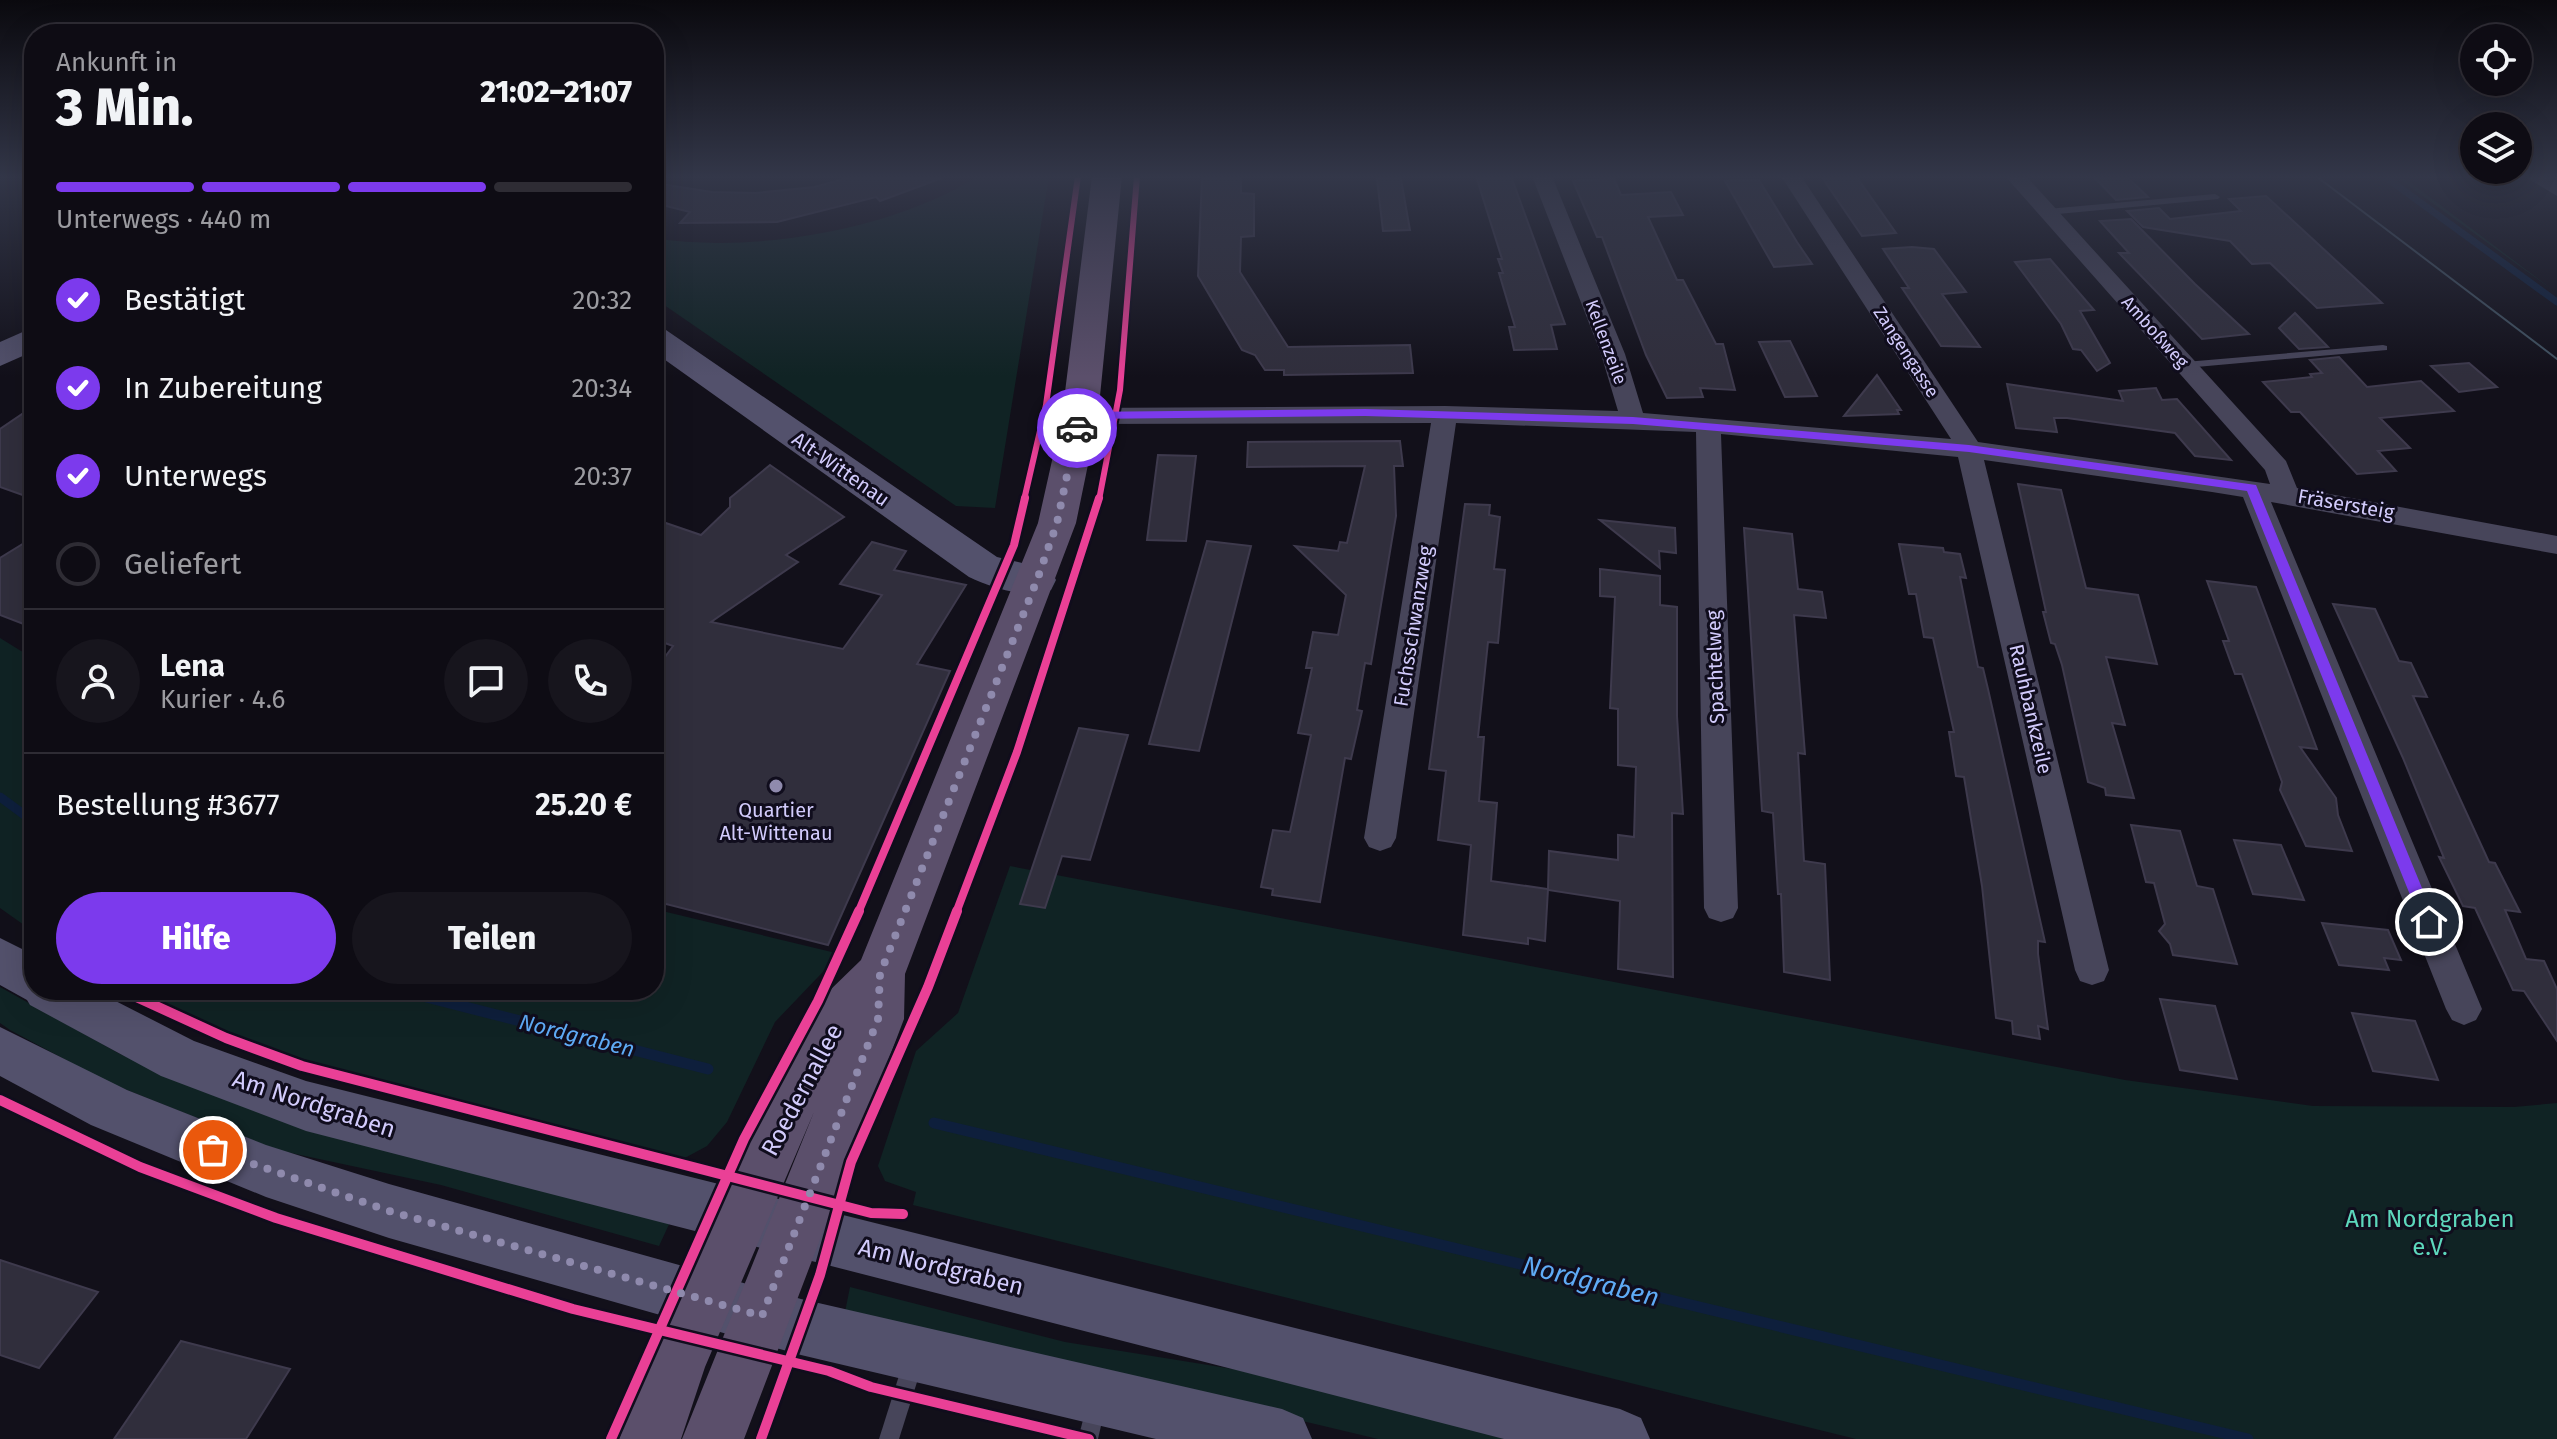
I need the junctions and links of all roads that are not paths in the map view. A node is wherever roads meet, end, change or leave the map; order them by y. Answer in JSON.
{"nodes":[{"id":1,"x":1099,"y":243,"type":"edge"},
{"id":2,"x":1569,"y":243,"type":"edge"},
{"id":3,"x":1835,"y":243,"type":"edge"},
{"id":4,"x":2075,"y":243,"type":"edge"},
{"id":5,"x":24,"y":323,"type":"edge"},
{"id":6,"x":0,"y":336,"type":"edge"},
{"id":7,"x":24,"y":343,"type":"edge"},
{"id":8,"x":664,"y":344,"type":"edge"},
{"id":9,"x":2383,"y":348,"type":"dead end"},
{"id":10,"x":0,"y":356,"type":"edge"},
{"id":11,"x":2185,"y":365,"type":"junction"},
{"id":12,"x":1445,"y":414,"type":"junction"},
{"id":13,"x":1080,"y":416,"type":"junction"},
{"id":14,"x":1633,"y":420,"type":"junction"},
{"id":15,"x":1708,"y":426,"type":"junction"},
{"id":16,"x":1969,"y":448,"type":"junction"},
{"id":17,"x":2252,"y":488,"type":"junction"},
{"id":18,"x":2286,"y":494,"type":"junction"},
{"id":19,"x":2557,"y":545,"type":"edge"},
{"id":20,"x":1037,"y":580,"type":"junction"},
{"id":21,"x":1380,"y":838,"type":"dead end"},
{"id":22,"x":1721,"y":908,"type":"dead end"},
{"id":23,"x":0,"y":959,"type":"edge"},
{"id":24,"x":2092,"y":970,"type":"dead end"},
{"id":25,"x":880,"y":974,"type":"junction"},
{"id":26,"x":24,"y":975,"type":"edge"},
{"id":27,"x":66,"y":1000,"type":"edge"},
{"id":28,"x":2464,"y":1009,"type":"dead end"},
{"id":29,"x":0,"y":1050,"type":"edge"},
{"id":30,"x":739,"y":1217,"type":"junction"},
{"id":31,"x":796,"y":1230,"type":"junction"},
{"id":32,"x":703,"y":1301,"type":"junction"},
{"id":33,"x":762,"y":1316,"type":"junction"},
{"id":34,"x":916,"y":1354,"type":"junction"},
{"id":35,"x":1094,"y":1417,"type":"edge"},
{"id":36,"x":650,"y":1439,"type":"edge"},
{"id":37,"x":713,"y":1439,"type":"edge"},
{"id":38,"x":889,"y":1439,"type":"edge"},
{"id":39,"x":1282,"y":1439,"type":"edge"},
{"id":40,"x":1620,"y":1439,"type":"edge"}],
"edges":[{"from":1,"to":13,"type":"main road","name":"Roedernallee"},
{"from":2,"to":14,"type":"street","name":"Kellenzeile"},
{"from":3,"to":16,"type":"street","name":"Zangengasse"},
{"from":4,"to":11,"type":"street","name":"Amboßweg"},
{"from":5,"to":6,"type":"main road"},
{"from":7,"to":10,"type":"main road"},
{"from":8,"to":20,"type":"main road","name":"Alt-Wittenau"},
{"from":9,"to":11,"type":"lane"},
{"from":11,"to":18,"type":"street","name":"Amboßweg"},
{"from":12,"to":13,"type":"street","name":"Fräsersteig"},
{"from":12,"to":14,"type":"street","name":"Fräsersteig"},
{"from":12,"to":21,"type":"street","name":"Fuchsschwanzweg"},
{"from":13,"to":20,"type":"main road","name":"Roedernallee"},
{"from":14,"to":15,"type":"street","name":"Fräsersteig"},
{"from":15,"to":16,"type":"street","name":"Fräsersteig"},
{"from":15,"to":22,"type":"street","name":"Spachtelweg"},
{"from":16,"to":17,"type":"street","name":"Fräsersteig"},
{"from":16,"to":24,"type":"street","name":"Rauhbankzeile"},
{"from":17,"to":18,"type":"street","name":"Fräsersteig"},
{"from":17,"to":28,"type":"street"},
{"from":18,"to":19,"type":"street","name":"Fräsersteig"},
{"from":20,"to":25,"type":"main road","name":"Roedernallee"},
{"from":23,"to":26,"type":"main road"},
{"from":25,"to":30,"type":"main road","name":"Roedernallee"},
{"from":25,"to":31,"type":"main road","name":"Roedernallee"},
{"from":27,"to":30,"type":"main road","name":"Am Nordgraben"},
{"from":29,"to":32,"type":"main road"},
{"from":30,"to":31,"type":"main road","name":"Am Nordgraben"},
{"from":30,"to":32,"type":"main road","name":"Roedernallee"},
{"from":31,"to":33,"type":"main road","name":"Roedernallee"},
{"from":31,"to":40,"type":"main road","name":"Am Nordgraben"},
{"from":32,"to":33,"type":"main road"},
{"from":32,"to":36,"type":"main road","name":"Roedernallee"},
{"from":33,"to":34,"type":"main road"},
{"from":33,"to":37,"type":"main road","name":"Roedernallee"},
{"from":34,"to":35,"type":"main road"},
{"from":34,"to":38,"type":"lane"},
{"from":35,"to":39,"type":"main road"}]}
